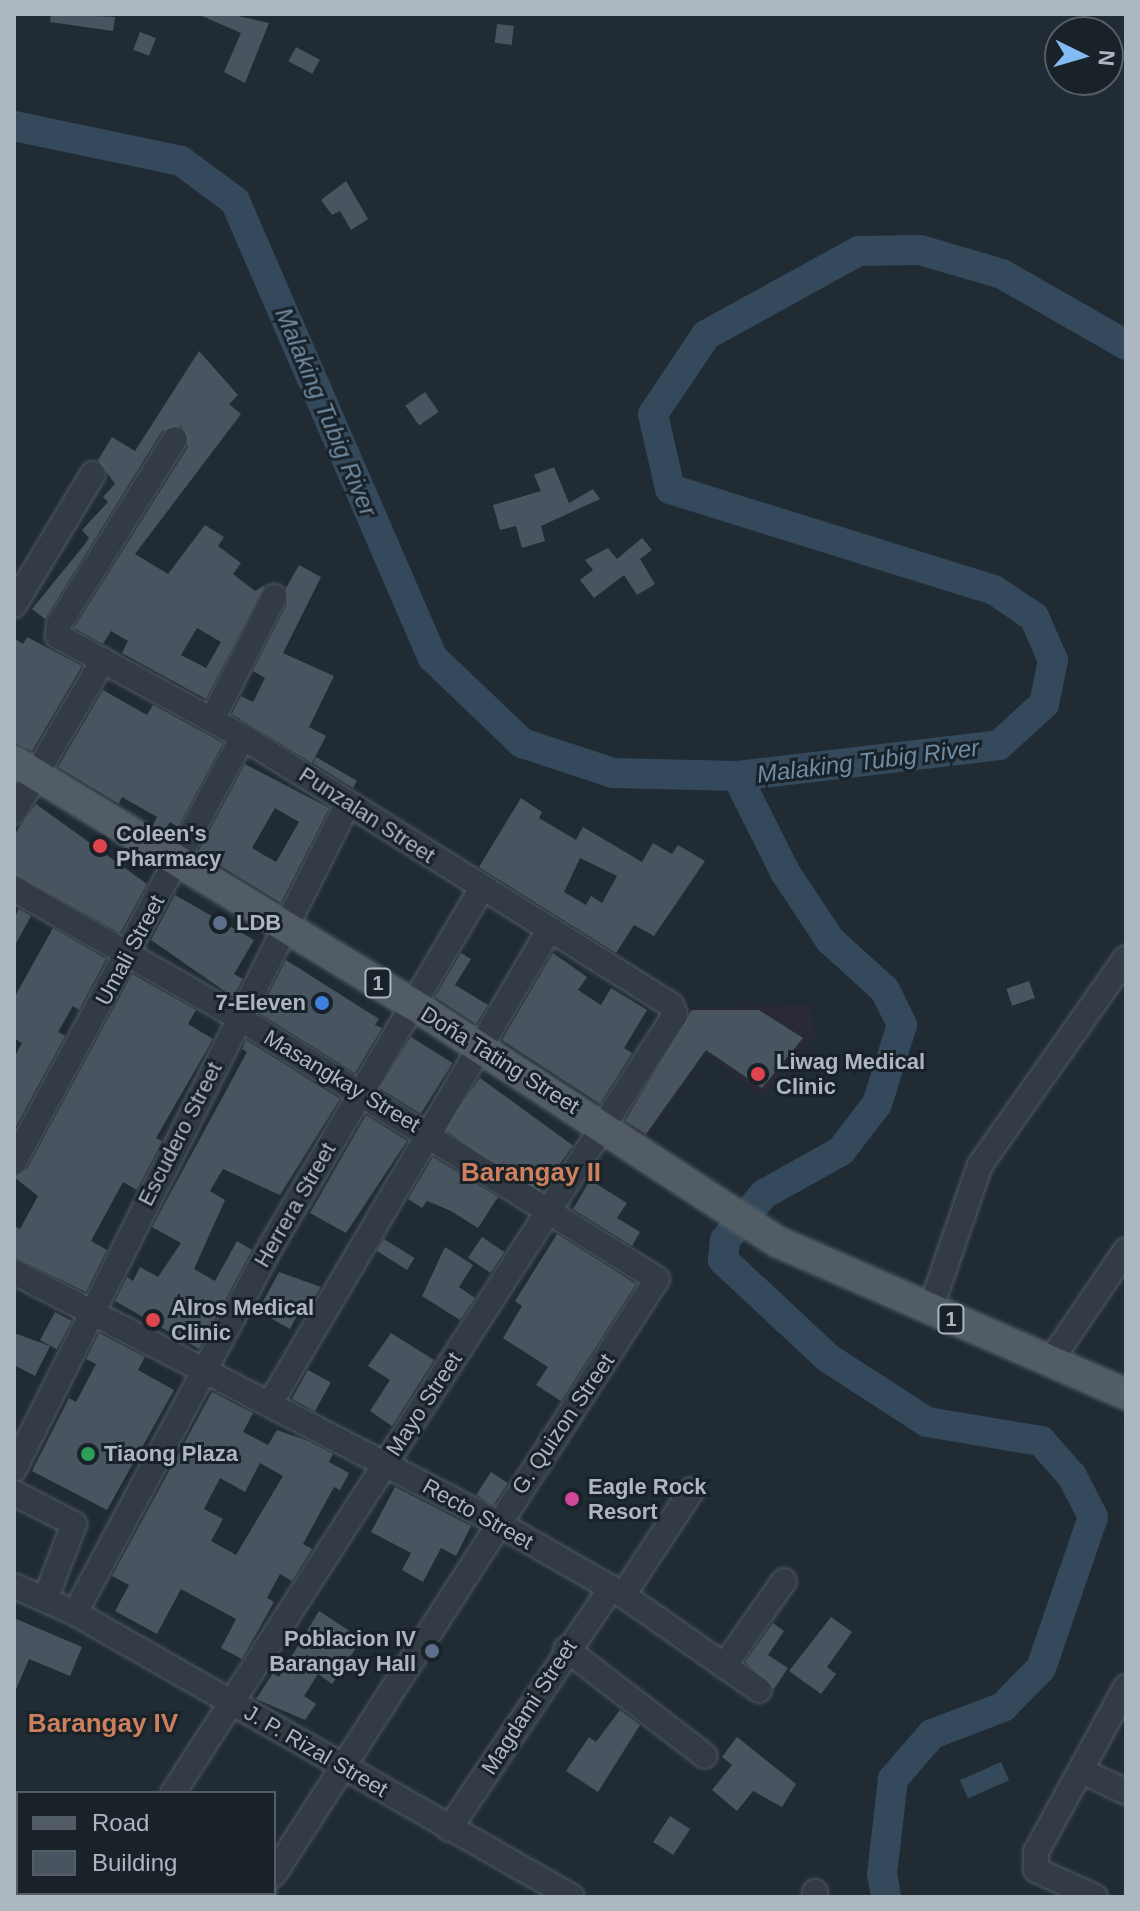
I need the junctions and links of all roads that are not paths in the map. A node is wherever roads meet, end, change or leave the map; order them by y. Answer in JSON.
{"nodes":[{"id":1,"x":175,"y":439,"type":"dead end"},
{"id":2,"x":93,"y":474,"type":"dead end"},
{"id":3,"x":274,"y":597,"type":"dead end"},
{"id":4,"x":14,"y":605,"type":"edge"},
{"id":5,"x":103,"y":660,"type":"junction"},
{"id":6,"x":212,"y":720,"type":"junction"},
{"id":7,"x":243,"y":737,"type":"junction"},
{"id":8,"x":24,"y":768,"type":"edge"},
{"id":9,"x":348,"y":803,"type":"junction"},
{"id":10,"x":14,"y":812,"type":"edge"},
{"id":11,"x":178,"y":861,"type":"junction"},
{"id":12,"x":14,"y":889,"type":"edge"},
{"id":13,"x":481,"y":889,"type":"junction"},
{"id":14,"x":288,"y":928,"type":"junction"},
{"id":15,"x":548,"y":932,"type":"junction"},
{"id":16,"x":127,"y":955,"type":"junction"},
{"id":17,"x":1126,"y":958,"type":"edge"},
{"id":18,"x":411,"y":1003,"type":"junction"},
{"id":19,"x":675,"y":1015,"type":"joint"},
{"id":20,"x":239,"y":1018,"type":"junction"},
{"id":21,"x":482,"y":1049,"type":"junction"},
{"id":22,"x":360,"y":1091,"type":"junction"},
{"id":23,"x":603,"y":1125,"type":"junction"},
{"id":24,"x":433,"y":1136,"type":"junction"},
{"id":25,"x":14,"y":1162,"type":"edge"},
{"id":26,"x":550,"y":1210,"type":"junction"},
{"id":27,"x":1126,"y":1250,"type":"edge"},
{"id":28,"x":14,"y":1272,"type":"edge"},
{"id":29,"x":657,"y":1286,"type":"joint"},
{"id":30,"x":930,"y":1310,"type":"junction"},
{"id":31,"x":88,"y":1312,"type":"junction"},
{"id":32,"x":1051,"y":1360,"type":"junction"},
{"id":33,"x":204,"y":1367,"type":"junction"},
{"id":34,"x":1126,"y":1394,"type":"edge"},
{"id":35,"x":271,"y":1402,"type":"junction"},
{"id":36,"x":386,"y":1464,"type":"junction"},
{"id":37,"x":14,"y":1468,"type":"edge"},
{"id":38,"x":692,"y":1490,"type":"dead end"},
{"id":39,"x":14,"y":1493,"type":"edge"},
{"id":40,"x":496,"y":1522,"type":"junction"},
{"id":41,"x":784,"y":1581,"type":"dead end"},
{"id":42,"x":14,"y":1586,"type":"edge"},
{"id":43,"x":617,"y":1591,"type":"junction"},
{"id":44,"x":60,"y":1606,"type":"junction"},
{"id":45,"x":566,"y":1649,"type":"junction"},
{"id":46,"x":724,"y":1666,"type":"junction"},
{"id":47,"x":759,"y":1690,"type":"dead end"},
{"id":48,"x":1125,"y":1690,"type":"edge"},
{"id":49,"x":229,"y":1702,"type":"junction"},
{"id":50,"x":705,"y":1756,"type":"dead end"},
{"id":51,"x":342,"y":1765,"type":"junction"},
{"id":52,"x":1082,"y":1771,"type":"junction"},
{"id":53,"x":174,"y":1791,"type":"edge"},
{"id":54,"x":1126,"y":1792,"type":"edge"},
{"id":55,"x":449,"y":1829,"type":"junction"},
{"id":56,"x":276,"y":1871,"type":"edge"},
{"id":57,"x":572,"y":1897,"type":"edge"},
{"id":58,"x":1095,"y":1897,"type":"edge"}],
"edges":[{"from":1,"to":5,"type":"street","name":"Punzalan Street"},
{"from":2,"to":4,"type":"street"},
{"from":3,"to":6,"type":"street"},
{"from":5,"to":6,"type":"street","name":"Punzalan Street"},
{"from":5,"to":8,"type":"street"},
{"from":6,"to":7,"type":"street","name":"Punzalan Street"},
{"from":7,"to":9,"type":"street","name":"Punzalan Street"},
{"from":7,"to":11,"type":"street","name":"Umali Street"},
{"from":8,"to":10,"type":"street"},
{"from":8,"to":11,"type":"main road","name":"Doña Tating Street","number":"1"},
{"from":9,"to":13,"type":"street","name":"Punzalan Street"},
{"from":9,"to":14,"type":"street","name":"Escudero Street"},
{"from":11,"to":14,"type":"main road","name":"Doña Tating Street","number":"1"},
{"from":11,"to":16,"type":"street","name":"Umali Street"},
{"from":12,"to":16,"type":"street","name":"Masangkay Street"},
{"from":13,"to":15,"type":"street","name":"Punzalan Street"},
{"from":13,"to":18,"type":"street","name":"Herrera Street"},
{"from":14,"to":18,"type":"main road","name":"Doña Tating Street","number":"1"},
{"from":14,"to":20,"type":"street","name":"Escudero Street"},
{"from":15,"to":19,"type":"street","name":"Punzalan Street"},
{"from":15,"to":21,"type":"street"},
{"from":16,"to":20,"type":"street","name":"Masangkay Street"},
{"from":16,"to":25,"type":"street","name":"Umali Street"},
{"from":17,"to":30,"type":"street"},
{"from":18,"to":21,"type":"main road","name":"Doña Tating Street","number":"1"},
{"from":18,"to":22,"type":"street","name":"Herrera Street"},
{"from":19,"to":23,"type":"street","name":"Mayo Street"},
{"from":20,"to":22,"type":"street","name":"Masangkay Street"},
{"from":20,"to":31,"type":"street","name":"Escudero Street"},
{"from":21,"to":23,"type":"main road","name":"Doña Tating Street","number":"1"},
{"from":21,"to":24,"type":"street"},
{"from":22,"to":24,"type":"street","name":"Masangkay Street"},
{"from":22,"to":33,"type":"street","name":"Herrera Street"},
{"from":23,"to":26,"type":"street","name":"Mayo Street"},
{"from":23,"to":30,"type":"main road","name":"Doña Tating Street","number":"1"},
{"from":24,"to":26,"type":"street","name":"Masangkay Street"},
{"from":24,"to":35,"type":"street"},
{"from":26,"to":29,"type":"street","name":"Masangkay Street"},
{"from":26,"to":36,"type":"street","name":"Mayo Street"},
{"from":27,"to":32,"type":"street"},
{"from":28,"to":31,"type":"street","name":"Recto Street"},
{"from":29,"to":40,"type":"street","name":"G. Quizon Street"},
{"from":30,"to":32,"type":"main road","number":"1"},
{"from":31,"to":33,"type":"street","name":"Recto Street"},
{"from":31,"to":37,"type":"street","name":"Escudero Street"},
{"from":32,"to":34,"type":"main road","number":"1"},
{"from":33,"to":35,"type":"street","name":"Recto Street"},
{"from":33,"to":44,"type":"street","name":"Herrera Street"},
{"from":35,"to":36,"type":"street","name":"Recto Street"},
{"from":36,"to":40,"type":"street","name":"Recto Street"},
{"from":36,"to":49,"type":"street","name":"Mayo Street"},
{"from":38,"to":43,"type":"street","name":"Magdami Street"},
{"from":39,"to":44,"type":"street"},
{"from":40,"to":43,"type":"street","name":"Recto Street"},
{"from":40,"to":51,"type":"street","name":"G. Quizon Street"},
{"from":41,"to":46,"type":"street"},
{"from":42,"to":44,"type":"street","name":"J. P. Rizal Street"},
{"from":43,"to":45,"type":"street","name":"Magdami Street"},
{"from":43,"to":46,"type":"street","name":"Recto Street"},
{"from":44,"to":49,"type":"street","name":"J. P. Rizal Street"},
{"from":45,"to":50,"type":"street"},
{"from":45,"to":55,"type":"street","name":"Magdami Street"},
{"from":46,"to":47,"type":"street","name":"Recto Street"},
{"from":48,"to":52,"type":"street"},
{"from":49,"to":51,"type":"street","name":"J. P. Rizal Street"},
{"from":49,"to":53,"type":"street","name":"Mayo Street"},
{"from":51,"to":55,"type":"street","name":"J. P. Rizal Street"},
{"from":51,"to":56,"type":"street","name":"G. Quizon Street"},
{"from":52,"to":54,"type":"street"},
{"from":52,"to":58,"type":"street"},
{"from":55,"to":57,"type":"street","name":"J. P. Rizal Street"}]}
